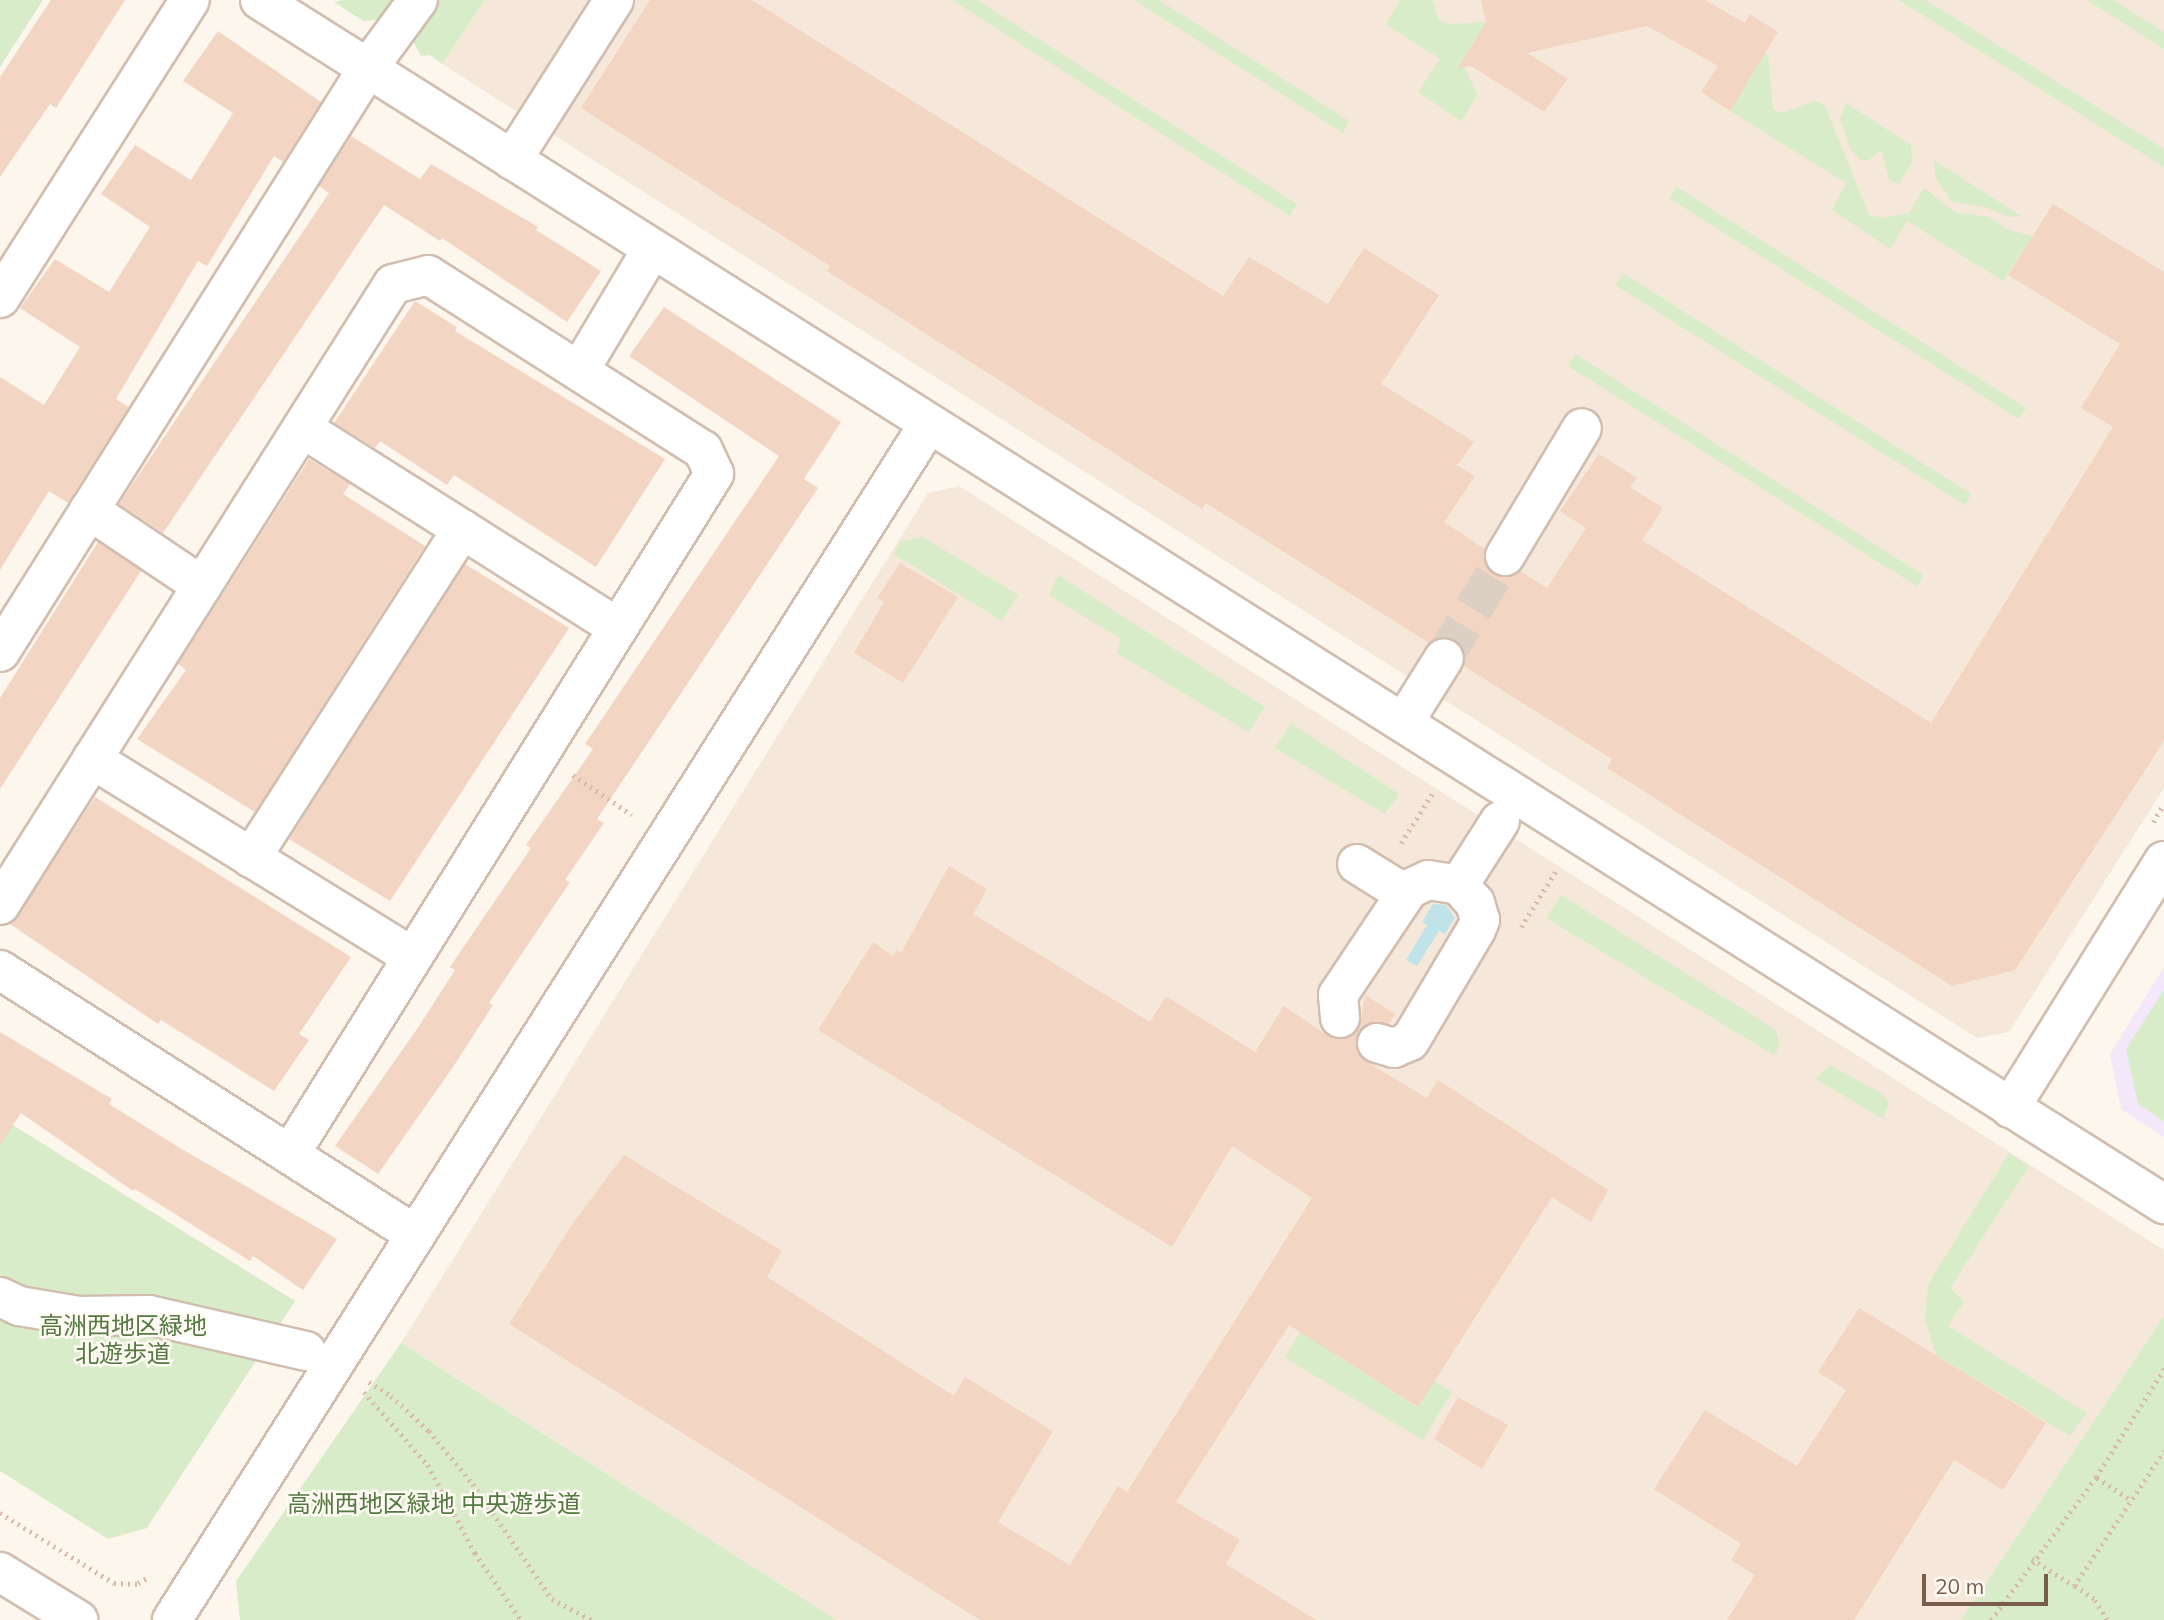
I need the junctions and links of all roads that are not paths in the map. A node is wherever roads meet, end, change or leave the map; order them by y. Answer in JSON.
{"nodes":[{"id":1,"x":190,"y":0,"type":"edge"},
{"id":2,"x":260,"y":0,"type":"edge"},
{"id":3,"x":418,"y":0,"type":"edge"},
{"id":4,"x":614,"y":0,"type":"edge"},
{"id":5,"x":368,"y":68,"type":"junction"},
{"id":6,"x":512,"y":160,"type":"junction"},
{"id":7,"x":652,"y":249,"type":"junction"},
{"id":8,"x":0,"y":298,"type":"edge"},
{"id":9,"x":579,"y":371,"type":"junction"},
{"id":10,"x":928,"y":425,"type":"junction"},
{"id":11,"x":302,"y":428,"type":"junction"},
{"id":12,"x":1583,"y":428,"type":"dead end"},
{"id":13,"x":89,"y":510,"type":"junction"},
{"id":14,"x":462,"y":529,"type":"junction"},
{"id":15,"x":1505,"y":556,"type":"tunnel mouth"},
{"id":16,"x":202,"y":586,"type":"junction"},
{"id":17,"x":618,"y":628,"type":"junction"},
{"id":18,"x":0,"y":652,"type":"edge"},
{"id":19,"x":1444,"y":658,"type":"tunnel mouth"},
{"id":20,"x":1404,"y":722,"type":"junction"},
{"id":21,"x":92,"y":759,"type":"junction"},
{"id":22,"x":1500,"y":821,"type":"dead end"},
{"id":23,"x":251,"y":858,"type":"junction"},
{"id":24,"x":2164,"y":861,"type":"edge"},
{"id":25,"x":1357,"y":864,"type":"dead end"},
{"id":26,"x":1459,"y":885,"type":"junction"},
{"id":27,"x":1405,"y":894,"type":"junction"},
{"id":28,"x":0,"y":905,"type":"edge"},
{"id":29,"x":413,"y":957,"type":"junction"},
{"id":30,"x":0,"y":970,"type":"edge"},
{"id":31,"x":1340,"y":1018,"type":"dead end"},
{"id":32,"x":1377,"y":1043,"type":"dead end"},
{"id":33,"x":2010,"y":1108,"type":"junction"},
{"id":34,"x":290,"y":1154,"type":"junction"},
{"id":35,"x":2164,"y":1204,"type":"edge"},
{"id":36,"x":416,"y":1235,"type":"junction"},
{"id":37,"x":0,"y":1297,"type":"edge"},
{"id":38,"x":306,"y":1351,"type":"dead end"},
{"id":39,"x":0,"y":1572,"type":"edge"},
{"id":40,"x":78,"y":1620,"type":"edge"},
{"id":41,"x":173,"y":1620,"type":"edge"}],
"edges":[{"from":1,"to":8,"type":"street"},
{"from":2,"to":5,"type":"street"},
{"from":3,"to":5,"type":"street"},
{"from":4,"to":6,"type":"street"},
{"from":5,"to":6,"type":"street"},
{"from":5,"to":13,"type":"street"},
{"from":6,"to":7,"type":"street"},
{"from":7,"to":9,"type":"street"},
{"from":7,"to":10,"type":"street"},
{"from":9,"to":11,"type":"street"},
{"from":9,"to":17,"type":"street"},
{"from":10,"to":20,"type":"street"},
{"from":10,"to":36,"type":"street"},
{"from":11,"to":14,"type":"street"},
{"from":11,"to":16,"type":"street"},
{"from":12,"to":15,"type":"street"},
{"from":13,"to":16,"type":"street"},
{"from":13,"to":18,"type":"street"},
{"from":14,"to":17,"type":"street"},
{"from":14,"to":23,"type":"street"},
{"from":16,"to":21,"type":"street"},
{"from":17,"to":29,"type":"street"},
{"from":19,"to":20,"type":"street"},
{"from":20,"to":33,"type":"street"},
{"from":21,"to":23,"type":"street"},
{"from":21,"to":28,"type":"street"},
{"from":22,"to":26,"type":"street"},
{"from":23,"to":29,"type":"street"},
{"from":24,"to":33,"type":"street"},
{"from":25,"to":27,"type":"street"},
{"from":26,"to":27,"type":"street"},
{"from":26,"to":32,"type":"street"},
{"from":27,"to":31,"type":"street"},
{"from":29,"to":34,"type":"street"},
{"from":30,"to":34,"type":"street"},
{"from":33,"to":35,"type":"street"},
{"from":34,"to":36,"type":"street"},
{"from":36,"to":41,"type":"street"},
{"from":37,"to":38,"type":"street"},
{"from":39,"to":40,"type":"street"}]}
